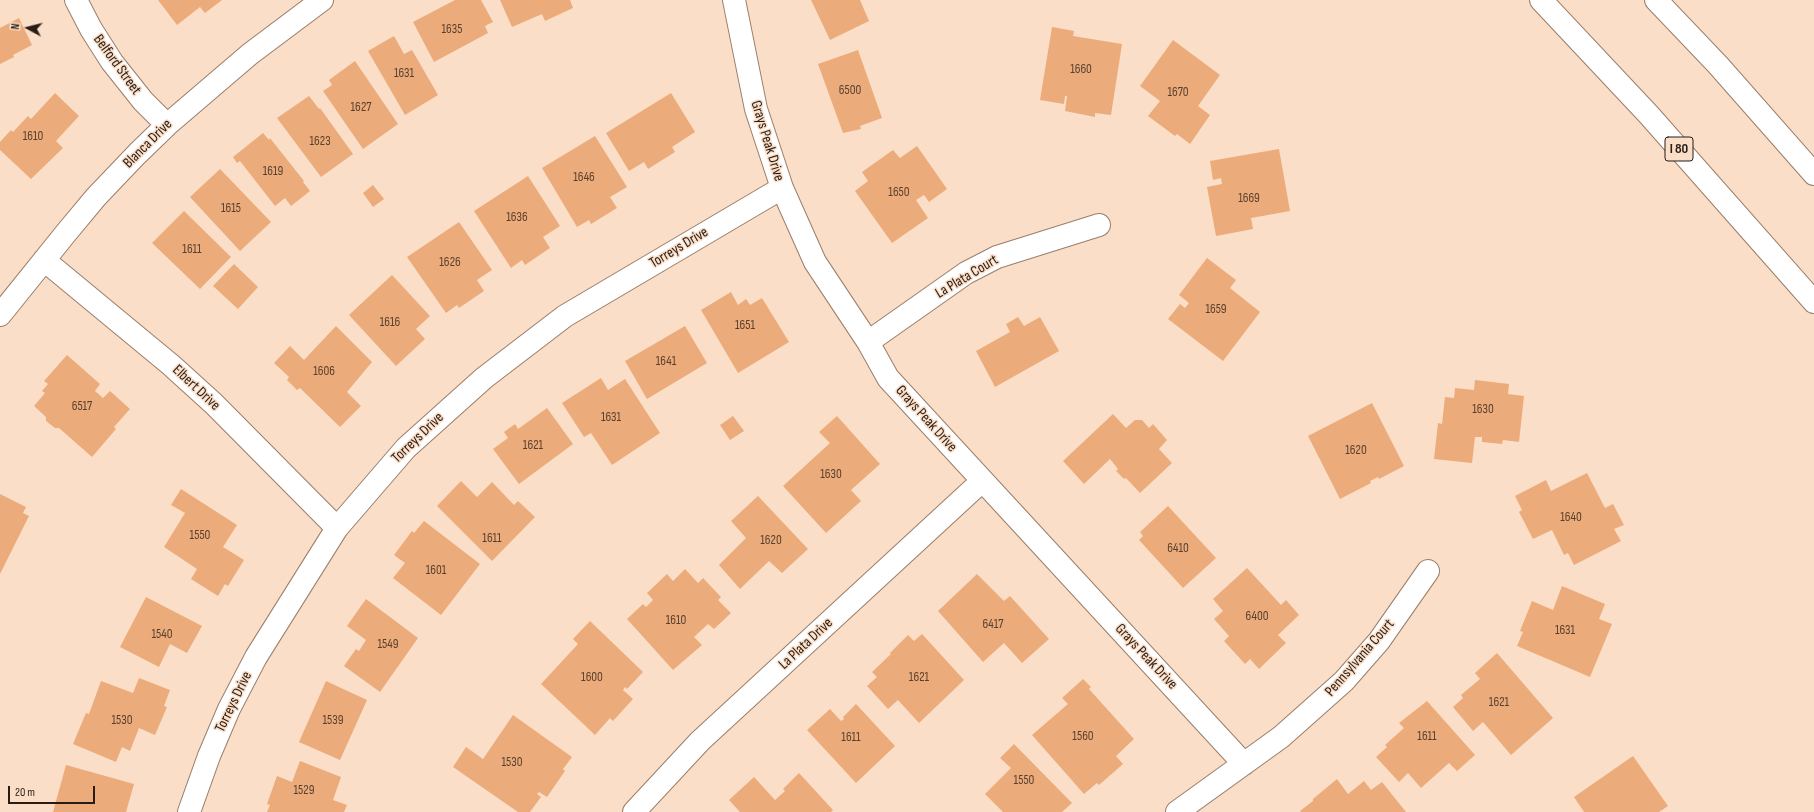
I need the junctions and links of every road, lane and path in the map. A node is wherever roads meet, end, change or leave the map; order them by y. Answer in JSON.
{"nodes":[{"id":1,"x":76,"y":0,"type":"edge"},
{"id":2,"x":322,"y":0,"type":"edge"},
{"id":3,"x":734,"y":0,"type":"edge"},
{"id":4,"x":1540,"y":0,"type":"edge"},
{"id":5,"x":1656,"y":0,"type":"edge"},
{"id":6,"x":167,"y":125,"type":"junction"},
{"id":7,"x":1814,"y":174,"type":"edge"},
{"id":8,"x":782,"y":188,"type":"junction"},
{"id":9,"x":1099,"y":225,"type":"dead end"},
{"id":10,"x":44,"y":260,"type":"junction"},
{"id":11,"x":1814,"y":302,"type":"edge"},
{"id":12,"x":0,"y":315,"type":"edge"},
{"id":13,"x":868,"y":342,"type":"junction"},
{"id":14,"x":982,"y":481,"type":"junction"},
{"id":15,"x":337,"y":528,"type":"junction"},
{"id":16,"x":1428,"y":571,"type":"dead end"},
{"id":17,"x":1244,"y":764,"type":"junction"},
{"id":18,"x":189,"y":812,"type":"edge"},
{"id":19,"x":634,"y":812,"type":"edge"},
{"id":20,"x":1177,"y":812,"type":"edge"}],
"edges":[{"from":1,"to":6,"type":"main road","name":"Belford Street"},
{"from":2,"to":6,"type":"main road","name":"Blanca Drive"},
{"from":3,"to":8,"type":"main road","name":"Grays Peak Drive"},
{"from":4,"to":11,"type":"main road","number":"I 80"},
{"from":5,"to":7,"type":"main road"},
{"from":6,"to":10,"type":"main road","name":"Blanca Drive"},
{"from":8,"to":13,"type":"main road","name":"Grays Peak Drive"},
{"from":8,"to":15,"type":"main road","name":"Torreys Drive"},
{"from":9,"to":13,"type":"main road","name":"La Plata Court"},
{"from":10,"to":12,"type":"main road","name":"Blanca Drive"},
{"from":10,"to":15,"type":"main road","name":"Elbert Drive"},
{"from":13,"to":14,"type":"main road","name":"Grays Peak Drive"},
{"from":14,"to":17,"type":"main road","name":"Grays Peak Drive"},
{"from":14,"to":19,"type":"main road","name":"La Plata Drive"},
{"from":15,"to":18,"type":"main road","name":"Torreys Drive"},
{"from":16,"to":17,"type":"main road","name":"Pennsylvania Court"},
{"from":17,"to":20,"type":"main road","name":"Pennsylvania Court"}]}
